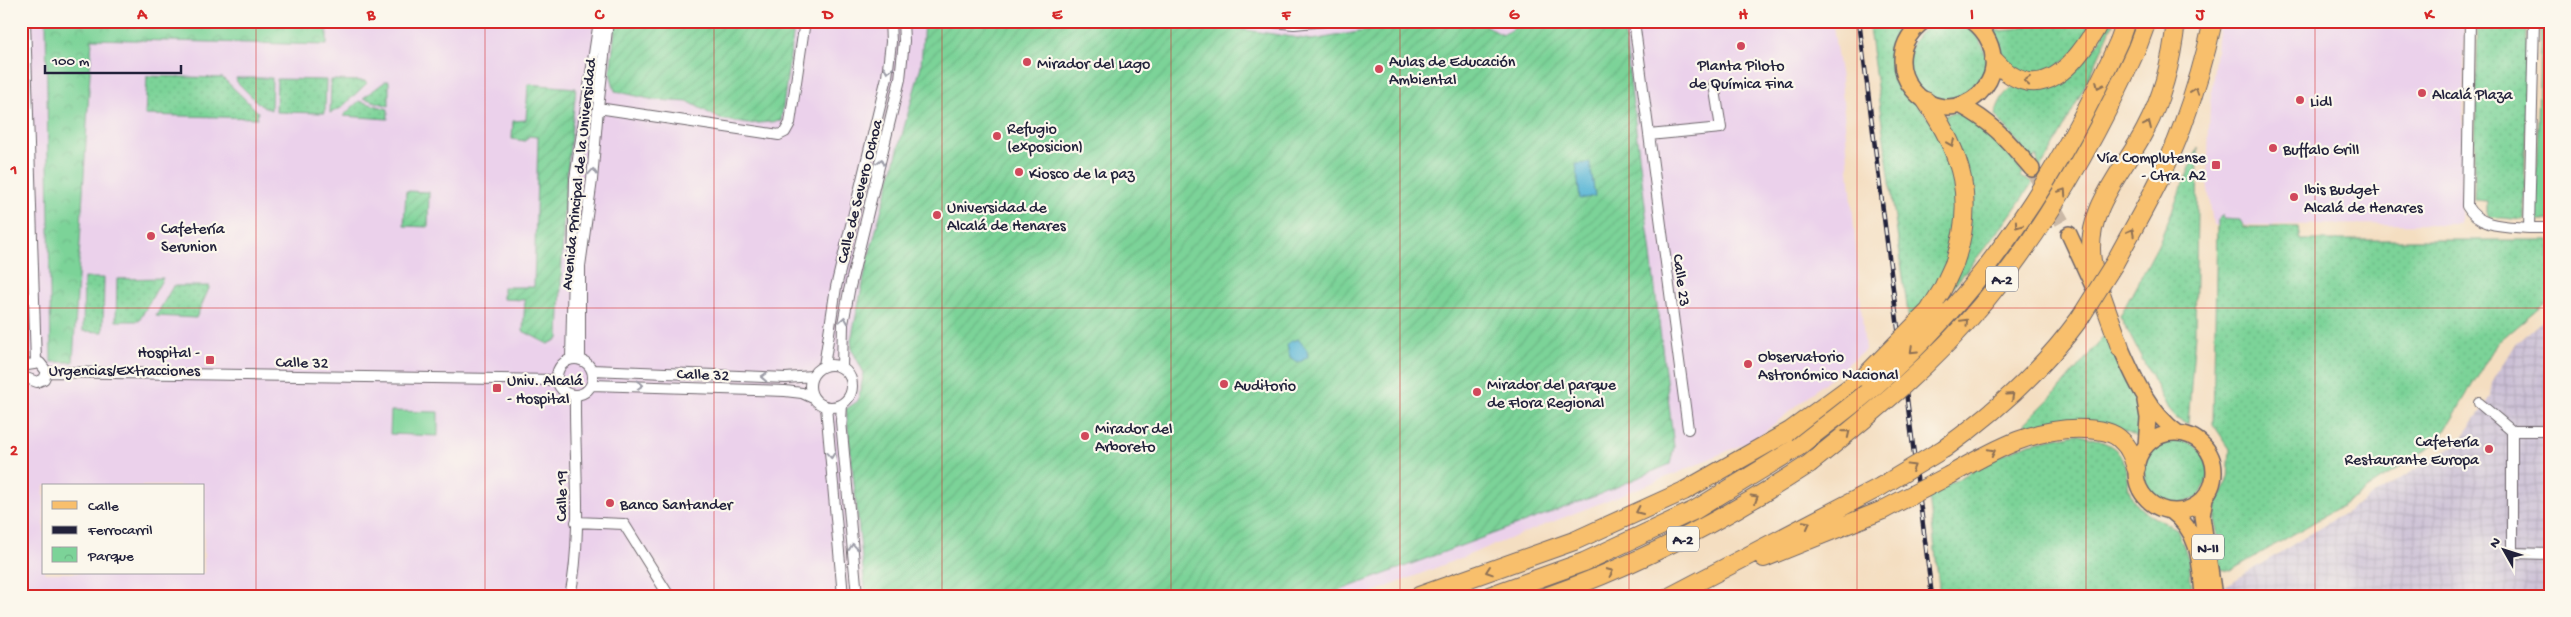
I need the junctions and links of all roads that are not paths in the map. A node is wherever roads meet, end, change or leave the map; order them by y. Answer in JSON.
{"nodes":[{"id":1,"x":25,"y":21,"type":"edge"},
{"id":2,"x":599,"y":21,"type":"edge"},
{"id":3,"x":608,"y":21,"type":"edge"},
{"id":4,"x":805,"y":21,"type":"edge"},
{"id":5,"x":890,"y":21,"type":"edge"},
{"id":6,"x":904,"y":21,"type":"edge"},
{"id":7,"x":1262,"y":21,"type":"edge"},
{"id":8,"x":1326,"y":21,"type":"edge"},
{"id":9,"x":1634,"y":21,"type":"edge"},
{"id":10,"x":1924,"y":21,"type":"edge"},
{"id":11,"x":1972,"y":21,"type":"edge"},
{"id":12,"x":2100,"y":21,"type":"edge"},
{"id":13,"x":2126,"y":21,"type":"edge"},
{"id":14,"x":2147,"y":21,"type":"edge"},
{"id":15,"x":2176,"y":21,"type":"edge"},
{"id":16,"x":2212,"y":21,"type":"edge"},
{"id":17,"x":2470,"y":21,"type":"edge"},
{"id":18,"x":2534,"y":21,"type":"edge"},
{"id":19,"x":1994,"y":60,"type":"junction"},
{"id":20,"x":1714,"y":84,"type":"dead end"},
{"id":21,"x":1984,"y":89,"type":"junction"},
{"id":22,"x":1926,"y":102,"type":"junction"},
{"id":23,"x":1960,"y":105,"type":"junction"},
{"id":24,"x":598,"y":108,"type":"junction"},
{"id":25,"x":1997,"y":129,"type":"junction"},
{"id":26,"x":1649,"y":135,"type":"junction"},
{"id":27,"x":2032,"y":169,"type":"tunnel mouth"},
{"id":28,"x":2529,"y":228,"type":"junction"},
{"id":29,"x":2550,"y":228,"type":"edge"},
{"id":30,"x":2069,"y":234,"type":"tunnel mouth"},
{"id":31,"x":2120,"y":347,"type":"junction"},
{"id":32,"x":576,"y":360,"type":"junction"},
{"id":33,"x":29,"y":365,"type":"edge"},
{"id":34,"x":824,"y":366,"type":"junction"},
{"id":35,"x":842,"y":368,"type":"junction"},
{"id":36,"x":592,"y":370,"type":"junction"},
{"id":37,"x":46,"y":372,"type":"junction"},
{"id":38,"x":812,"y":376,"type":"junction"},
{"id":39,"x":26,"y":378,"type":"edge"},
{"id":40,"x":557,"y":380,"type":"junction"},
{"id":41,"x":591,"y":385,"type":"junction"},
{"id":42,"x":575,"y":395,"type":"junction"},
{"id":43,"x":2143,"y":395,"type":"junction"},
{"id":44,"x":813,"y":398,"type":"junction"},
{"id":45,"x":2479,"y":403,"type":"dead end"},
{"id":46,"x":842,"y":404,"type":"junction"},
{"id":47,"x":826,"y":407,"type":"junction"},
{"id":48,"x":1688,"y":429,"type":"dead end"},
{"id":49,"x":2512,"y":431,"type":"junction"},
{"id":50,"x":2550,"y":431,"type":"edge"},
{"id":51,"x":2178,"y":433,"type":"junction"},
{"id":52,"x":1794,"y":438,"type":"junction"},
{"id":53,"x":2146,"y":446,"type":"junction"},
{"id":54,"x":2136,"y":468,"type":"junction"},
{"id":55,"x":2205,"y":498,"type":"junction"},
{"id":56,"x":2171,"y":511,"type":"junction"},
{"id":57,"x":576,"y":522,"type":"junction"},
{"id":58,"x":2550,"y":554,"type":"edge"},
{"id":59,"x":1584,"y":562,"type":"junction"},
{"id":60,"x":570,"y":596,"type":"edge"},
{"id":61,"x":669,"y":596,"type":"edge"},
{"id":62,"x":843,"y":596,"type":"edge"},
{"id":63,"x":857,"y":596,"type":"edge"},
{"id":64,"x":1419,"y":596,"type":"edge"},
{"id":65,"x":1489,"y":596,"type":"edge"},
{"id":66,"x":1548,"y":596,"type":"edge"},
{"id":67,"x":1671,"y":596,"type":"edge"},
{"id":68,"x":1685,"y":596,"type":"edge"},
{"id":69,"x":2203,"y":596,"type":"edge"},
{"id":70,"x":2214,"y":596,"type":"edge"}],
"edges":[{"from":1,"to":33,"type":"street"},
{"from":2,"to":32,"type":"street","name":"Avenida Principal de la Universidad"},
{"from":3,"to":24,"type":"street","name":"Avenida Principal de la Universidad"},
{"from":4,"to":24,"type":"street"},
{"from":5,"to":34,"type":"street","name":"Calle de Severo Ochoa","one_way":true},
{"from":35,"to":6,"type":"street","name":"Calle de Severo Ochoa","one_way":true},
{"from":7,"to":8,"type":"street"},
{"from":9,"to":26,"type":"street","name":"Calle 23"},
{"from":10,"to":22,"type":"main road"},
{"from":11,"to":19,"type":"main road"},
{"from":12,"to":19,"type":"highway","one_way":true},
{"from":13,"to":52,"type":"highway","number":"A-2","one_way":true,"bridge":true},
{"from":66,"to":14,"type":"highway","number":"A-2","one_way":true,"bridge":true},
{"from":31,"to":15,"type":"highway","one_way":true},
{"from":67,"to":16,"type":"highway","one_way":true,"bridge":true},
{"from":17,"to":28,"type":"street"},
{"from":18,"to":28,"type":"street"},
{"from":19,"to":21,"type":"main road"},
{"from":20,"to":26,"type":"street"},
{"from":21,"to":23,"type":"main road"},
{"from":21,"to":25,"type":"main road"},
{"from":22,"to":23,"type":"main road"},
{"from":22,"to":52,"type":"highway","one_way":true,"bridge":true},
{"from":23,"to":25,"type":"main road"},
{"from":32,"to":24,"type":"street","name":"Avenida Principal de la Universidad","one_way":true},
{"from":25,"to":27,"type":"main road"},
{"from":26,"to":48,"type":"street","name":"Calle 23"},
{"from":28,"to":29,"type":"street"},
{"from":30,"to":31,"type":"main road"},
{"from":31,"to":43,"type":"main road"},
{"from":32,"to":36,"type":"street"},
{"from":32,"to":40,"type":"street"},
{"from":33,"to":37,"type":"street"},
{"from":33,"to":39,"type":"street"},
{"from":34,"to":35,"type":"street"},
{"from":34,"to":38,"type":"street"},
{"from":35,"to":46,"type":"street"},
{"from":38,"to":36,"type":"street","name":"Calle 32","one_way":true},
{"from":36,"to":41,"type":"street"},
{"from":37,"to":39,"type":"street"},
{"from":37,"to":40,"type":"street","name":"Calle 32"},
{"from":38,"to":44,"type":"street"},
{"from":40,"to":42,"type":"street"},
{"from":41,"to":42,"type":"street"},
{"from":41,"to":44,"type":"street","name":"Calle 32","one_way":true},
{"from":42,"to":57,"type":"street","name":"Calle 19"},
{"from":43,"to":51,"type":"main road"},
{"from":43,"to":53,"type":"main road"},
{"from":44,"to":47,"type":"street"},
{"from":45,"to":49,"type":"street"},
{"from":46,"to":47,"type":"street"},
{"from":63,"to":46,"type":"street","one_way":true},
{"from":47,"to":62,"type":"street","one_way":true},
{"from":49,"to":50,"type":"street"},
{"from":49,"to":58,"type":"street"},
{"from":51,"to":53,"type":"main road"},
{"from":51,"to":55,"type":"main road"},
{"from":52,"to":59,"type":"highway"},
{"from":52,"to":59,"type":"highway","number":"A-2"},
{"from":52,"to":64,"type":"highway","one_way":true},
{"from":53,"to":54,"type":"main road"},
{"from":54,"to":56,"type":"main road"},
{"from":68,"to":54,"type":"highway","one_way":true,"bridge":true},
{"from":55,"to":56,"type":"main road"},
{"from":55,"to":70,"type":"main road","number":"N-II"},
{"from":56,"to":69,"type":"main road"},
{"from":57,"to":60,"type":"street","name":"Calle 19"},
{"from":57,"to":61,"type":"street"},
{"from":59,"to":65,"type":"highway","number":"A-2"}]}
